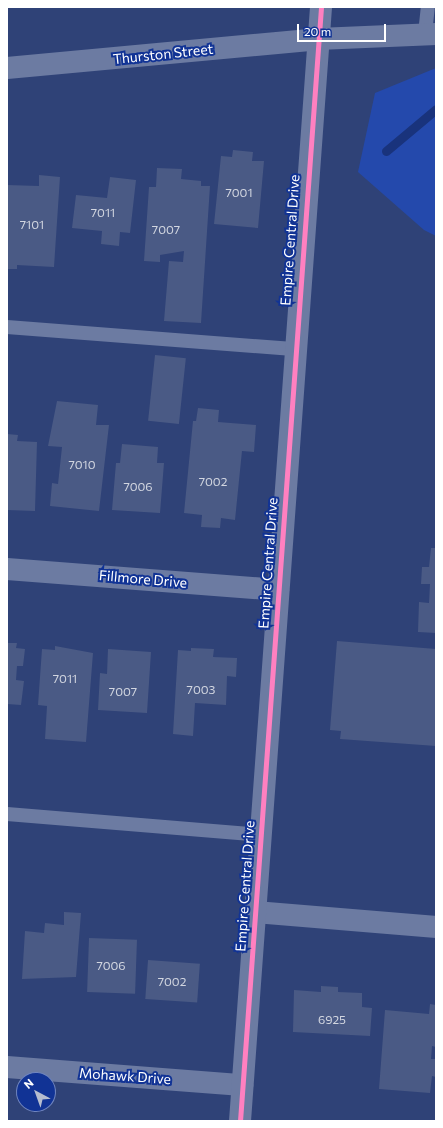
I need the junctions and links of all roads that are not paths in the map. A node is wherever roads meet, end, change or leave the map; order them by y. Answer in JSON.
{"nodes":[{"id":1,"x":321,"y":7,"type":"edge"},
{"id":2,"x":428,"y":7,"type":"edge"},
{"id":3,"x":430,"y":34,"type":"edge"},
{"id":4,"x":318,"y":39,"type":"junction"},
{"id":5,"x":7,"y":68,"type":"edge"},
{"id":6,"x":7,"y":327,"type":"edge"},
{"id":7,"x":294,"y":350,"type":"junction"},
{"id":8,"x":7,"y":569,"type":"edge"},
{"id":9,"x":278,"y":590,"type":"junction"},
{"id":10,"x":7,"y":814,"type":"edge"},
{"id":11,"x":261,"y":835,"type":"junction"},
{"id":12,"x":255,"y":912,"type":"junction"},
{"id":13,"x":436,"y":927,"type":"edge"},
{"id":14,"x":7,"y":1067,"type":"edge"},
{"id":15,"x":242,"y":1085,"type":"junction"},
{"id":16,"x":240,"y":1121,"type":"edge"}],
"edges":[{"from":1,"to":4,"type":"street","name":"Empire Central Drive"},
{"from":2,"to":3,"type":"lane"},
{"from":3,"to":4,"type":"street","name":"Thurston Street"},
{"from":4,"to":5,"type":"street","name":"Thurston Street"},
{"from":4,"to":7,"type":"street","name":"Empire Central Drive"},
{"from":6,"to":7,"type":"lane"},
{"from":7,"to":9,"type":"street","name":"Empire Central Drive"},
{"from":8,"to":9,"type":"street","name":"Fillmore Drive"},
{"from":9,"to":11,"type":"street","name":"Empire Central Drive"},
{"from":10,"to":11,"type":"lane"},
{"from":11,"to":12,"type":"street","name":"Empire Central Drive"},
{"from":12,"to":13,"type":"street"},
{"from":12,"to":15,"type":"street","name":"Empire Central Drive"},
{"from":14,"to":15,"type":"street","name":"Mohawk Drive"},
{"from":15,"to":16,"type":"street","name":"Empire Central Drive"}]}
